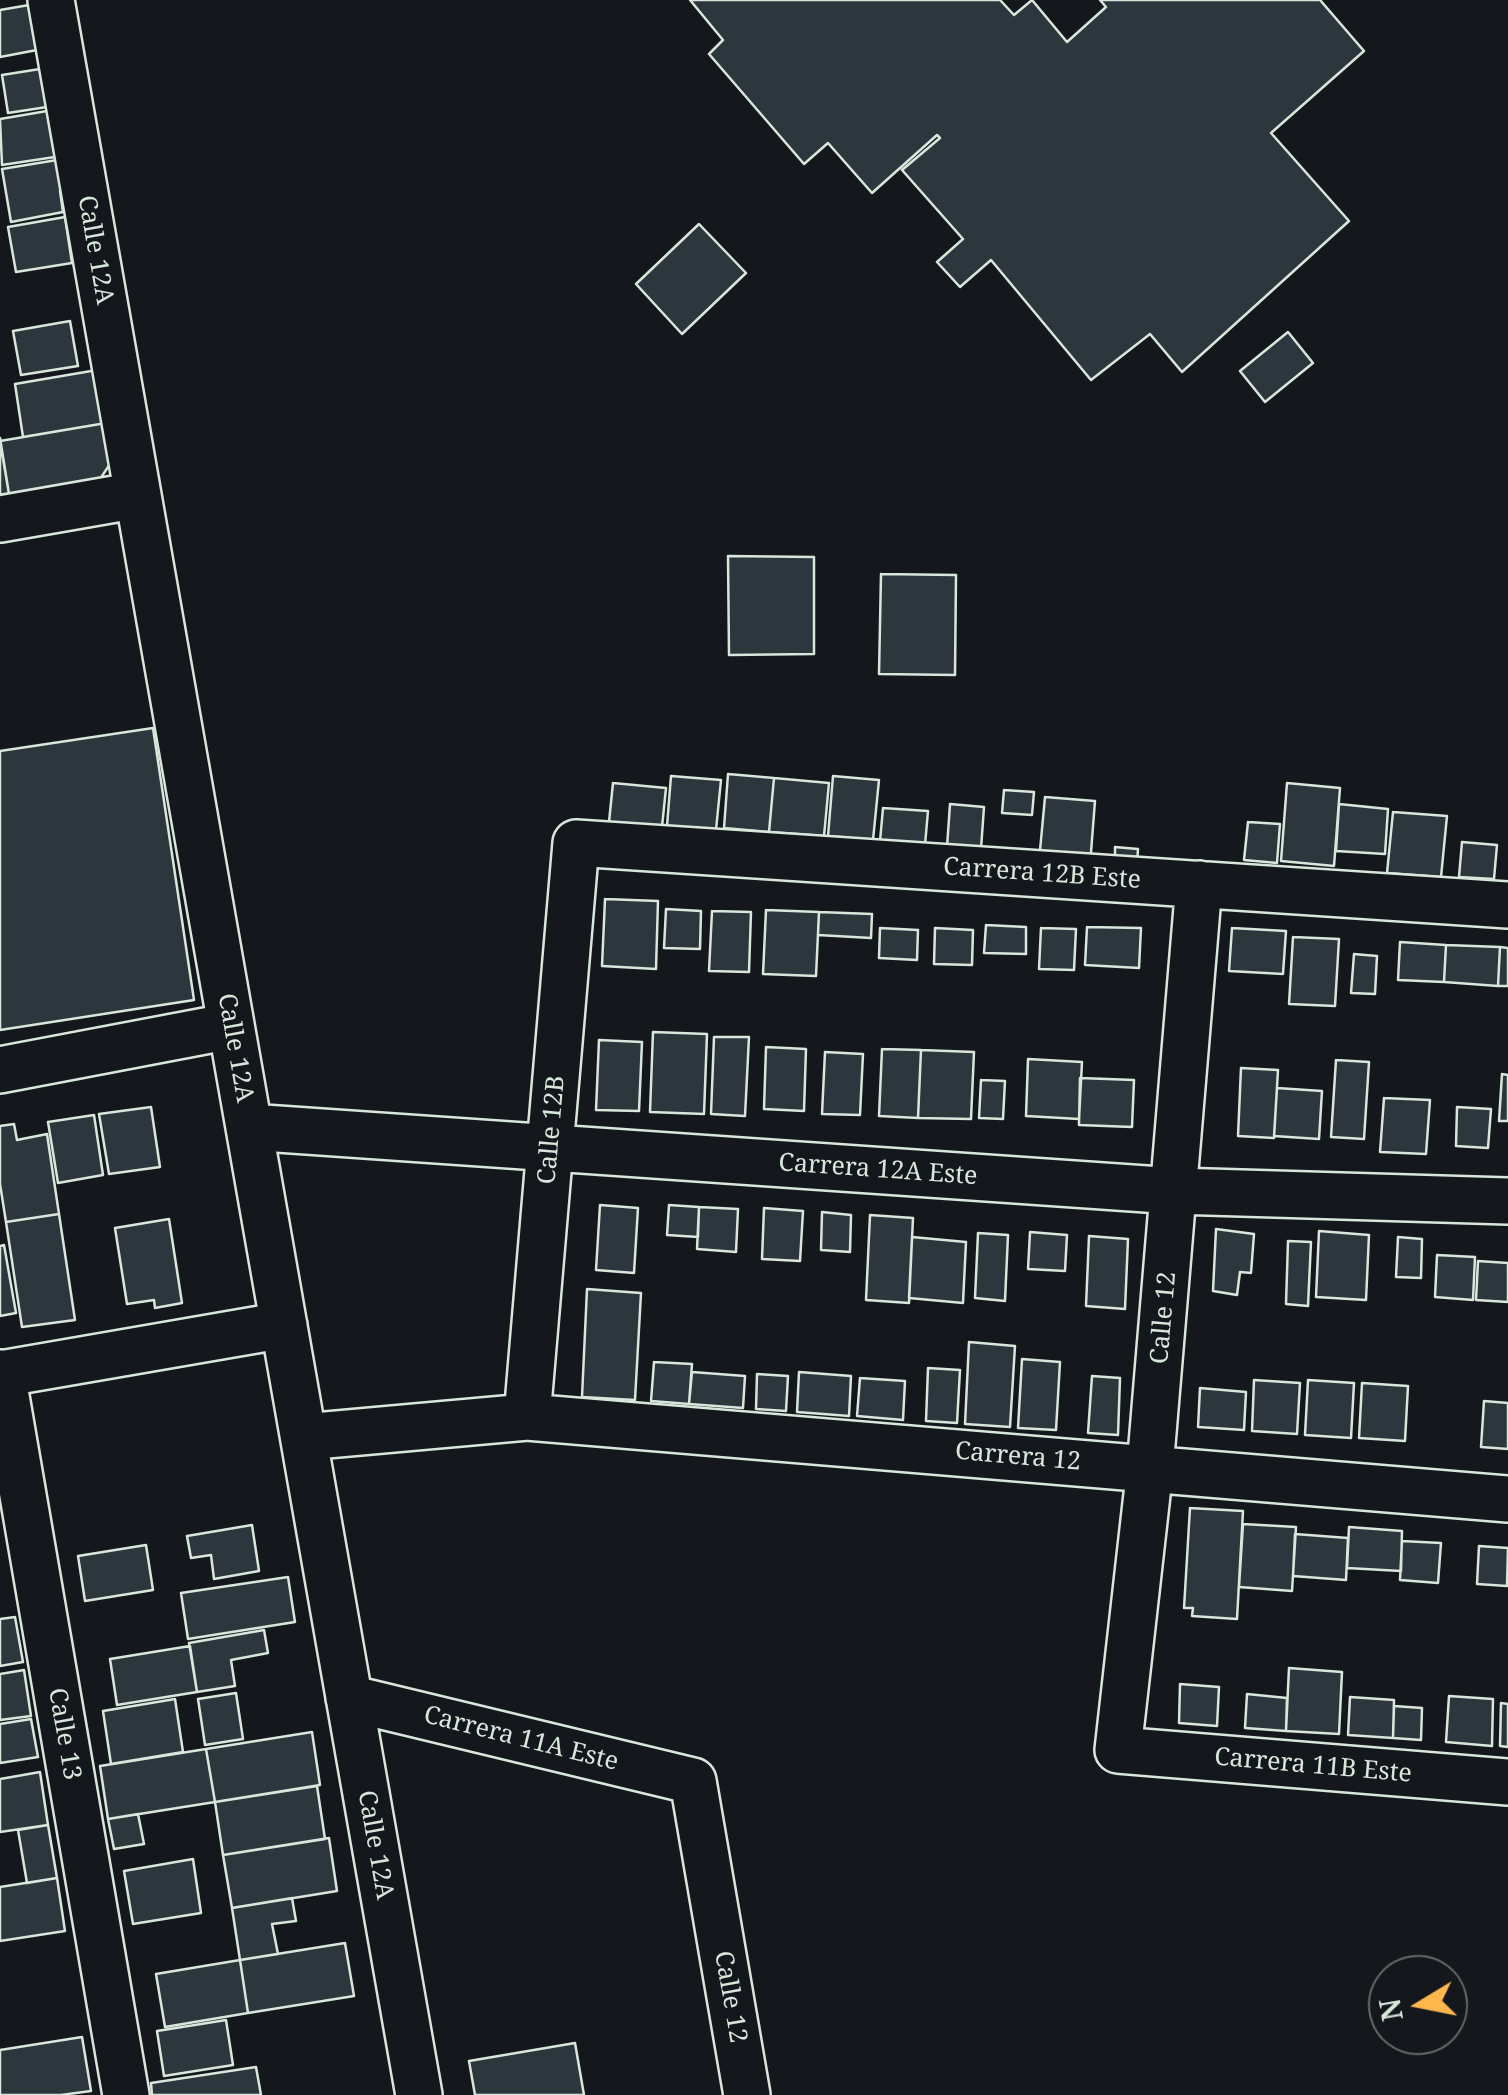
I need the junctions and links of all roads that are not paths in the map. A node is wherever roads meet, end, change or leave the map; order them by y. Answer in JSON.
{"nodes":[{"id":1,"x":51,"y":0,"type":"edge"},
{"id":2,"x":138,"y":496,"type":"junction"},
{"id":3,"x":0,"y":519,"type":"edge"},
{"id":4,"x":576,"y":843,"type":"joint"},
{"id":5,"x":1199,"y":884,"type":"junction"},
{"id":6,"x":1508,"y":905,"type":"edge"},
{"id":7,"x":231,"y":1026,"type":"junction"},
{"id":8,"x":0,"y":1070,"type":"edge"},
{"id":9,"x":249,"y":1127,"type":"junction"},
{"id":10,"x":550,"y":1147,"type":"junction"},
{"id":11,"x":1175,"y":1191,"type":"junction"},
{"id":12,"x":1508,"y":1202,"type":"edge"},
{"id":13,"x":284,"y":1325,"type":"junction"},
{"id":14,"x":1,"y":1374,"type":"edge"},
{"id":15,"x":527,"y":1417,"type":"junction"},
{"id":16,"x":304,"y":1437,"type":"junction"},
{"id":17,"x":1150,"y":1468,"type":"junction"},
{"id":18,"x":1508,"y":1498,"type":"edge"},
{"id":19,"x":350,"y":1698,"type":"junction"},
{"id":20,"x":1118,"y":1750,"type":"joint"},
{"id":21,"x":693,"y":1781,"type":"joint"},
{"id":22,"x":1508,"y":1782,"type":"edge"},
{"id":23,"x":126,"y":2095,"type":"edge"},
{"id":24,"x":419,"y":2095,"type":"edge"},
{"id":25,"x":747,"y":2095,"type":"edge"}],
"edges":[{"from":1,"to":2,"type":"street","name":"Calle 12A"},
{"from":2,"to":3,"type":"street"},
{"from":2,"to":7,"type":"street","name":"Calle 12A"},
{"from":4,"to":5,"type":"street","name":"Carrera 12B Este"},
{"from":4,"to":10,"type":"street","name":"Calle 12B"},
{"from":5,"to":6,"type":"street","name":"Carrera 12B Este"},
{"from":5,"to":11,"type":"street","name":"Calle 12"},
{"from":7,"to":8,"type":"street"},
{"from":7,"to":9,"type":"street","name":"Calle 12A"},
{"from":9,"to":10,"type":"street","name":"Carrera 12A Este"},
{"from":9,"to":13,"type":"street","name":"Calle 12A"},
{"from":10,"to":11,"type":"street","name":"Carrera 12A Este"},
{"from":10,"to":15,"type":"street","name":"Calle 12B"},
{"from":11,"to":12,"type":"street","name":"Carrera 12A Este"},
{"from":11,"to":17,"type":"street","name":"Calle 12"},
{"from":13,"to":14,"type":"street"},
{"from":13,"to":16,"type":"street","name":"Calle 12A"},
{"from":14,"to":23,"type":"street","name":"Calle 13"},
{"from":15,"to":16,"type":"street","name":"Carrera 12"},
{"from":15,"to":17,"type":"street","name":"Carrera 12"},
{"from":16,"to":19,"type":"street","name":"Calle 12A"},
{"from":17,"to":18,"type":"street","name":"Carrera 12"},
{"from":17,"to":20,"type":"street","name":"Calle 12"},
{"from":19,"to":21,"type":"street","name":"Carrera 11A Este"},
{"from":19,"to":24,"type":"street","name":"Calle 12A"},
{"from":20,"to":22,"type":"street","name":"Carrera 11B Este"},
{"from":21,"to":25,"type":"street","name":"Calle 12"}]}
